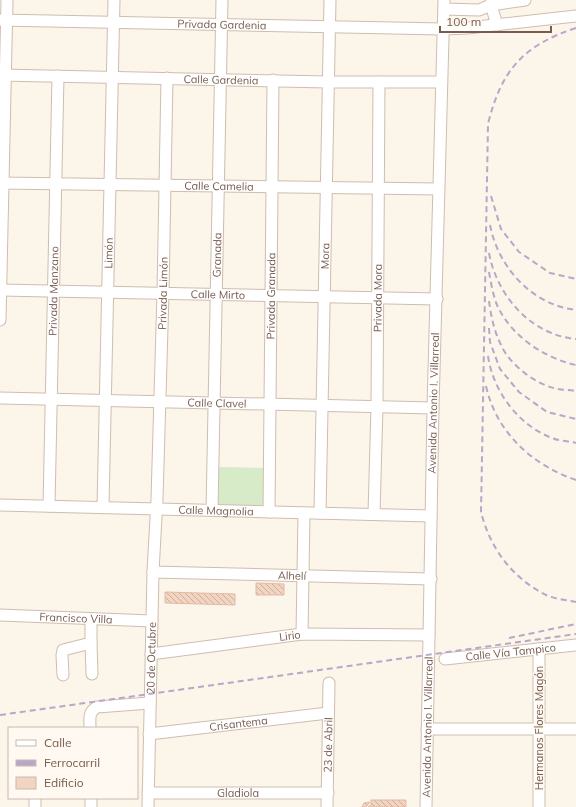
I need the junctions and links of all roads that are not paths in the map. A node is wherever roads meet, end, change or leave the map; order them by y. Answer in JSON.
{"nodes":[{"id":1,"x":7,"y":0,"type":"edge"},
{"id":2,"x":114,"y":0,"type":"edge"},
{"id":3,"x":222,"y":0,"type":"edge"},
{"id":4,"x":330,"y":0,"type":"edge"},
{"id":5,"x":525,"y":0,"type":"edge"},
{"id":6,"x":492,"y":2,"type":"edge"},
{"id":7,"x":444,"y":4,"type":"edge"},
{"id":8,"x":479,"y":10,"type":"junction"},
{"id":9,"x":576,"y":16,"type":"edge"},
{"id":10,"x":3,"y":20,"type":"edge"},
{"id":11,"x":113,"y":23,"type":"junction"},
{"id":12,"x":497,"y":25,"type":"junction"},
{"id":13,"x":221,"y":26,"type":"junction"},
{"id":14,"x":329,"y":27,"type":"junction"},
{"id":15,"x":479,"y":27,"type":"junction"},
{"id":16,"x":443,"y":29,"type":"junction"},
{"id":17,"x":2,"y":75,"type":"edge"},
{"id":18,"x":58,"y":76,"type":"junction"},
{"id":19,"x":112,"y":77,"type":"junction"},
{"id":20,"x":167,"y":78,"type":"junction"},
{"id":21,"x":221,"y":79,"type":"junction"},
{"id":22,"x":273,"y":80,"type":"junction"},
{"id":23,"x":328,"y":82,"type":"junction"},
{"id":24,"x":379,"y":82,"type":"junction"},
{"id":25,"x":441,"y":82,"type":"junction"},
{"id":26,"x":1,"y":183,"type":"edge"},
{"id":27,"x":56,"y":184,"type":"junction"},
{"id":28,"x":110,"y":185,"type":"junction"},
{"id":29,"x":166,"y":186,"type":"junction"},
{"id":30,"x":218,"y":187,"type":"junction"},
{"id":31,"x":271,"y":188,"type":"junction"},
{"id":32,"x":325,"y":188,"type":"junction"},
{"id":33,"x":379,"y":189,"type":"junction"},
{"id":34,"x":438,"y":189,"type":"junction"},
{"id":35,"x":0,"y":290,"type":"edge"},
{"id":36,"x":55,"y":291,"type":"junction"},
{"id":37,"x":108,"y":292,"type":"junction"},
{"id":38,"x":163,"y":293,"type":"junction"},
{"id":39,"x":216,"y":294,"type":"junction"},
{"id":40,"x":270,"y":295,"type":"junction"},
{"id":41,"x":325,"y":296,"type":"junction"},
{"id":42,"x":378,"y":297,"type":"junction"},
{"id":43,"x":437,"y":299,"type":"junction"},
{"id":44,"x":0,"y":320,"type":"edge"},
{"id":45,"x":0,"y":398,"type":"edge"},
{"id":46,"x":53,"y":399,"type":"junction"},
{"id":47,"x":106,"y":400,"type":"junction"},
{"id":48,"x":159,"y":402,"type":"junction"},
{"id":49,"x":213,"y":404,"type":"junction"},
{"id":50,"x":269,"y":404,"type":"junction"},
{"id":51,"x":323,"y":406,"type":"junction"},
{"id":52,"x":377,"y":406,"type":"junction"},
{"id":53,"x":433,"y":408,"type":"junction"},
{"id":54,"x":0,"y":504,"type":"edge"},
{"id":55,"x":49,"y":506,"type":"junction"},
{"id":56,"x":103,"y":507,"type":"junction"},
{"id":57,"x":156,"y":508,"type":"junction"},
{"id":58,"x":212,"y":510,"type":"junction"},
{"id":59,"x":268,"y":512,"type":"junction"},
{"id":60,"x":304,"y":513,"type":"junction"},
{"id":61,"x":320,"y":513,"type":"junction"},
{"id":62,"x":374,"y":514,"type":"junction"},
{"id":63,"x":431,"y":516,"type":"junction"},
{"id":64,"x":152,"y":572,"type":"junction"},
{"id":65,"x":304,"y":577,"type":"junction"},
{"id":66,"x":431,"y":579,"type":"junction"},
{"id":67,"x":0,"y":615,"type":"edge"},
{"id":68,"x":91,"y":619,"type":"junction"},
{"id":69,"x":152,"y":621,"type":"junction"},
{"id":70,"x":302,"y":634,"type":"junction"},
{"id":71,"x":429,"y":635,"type":"junction"},
{"id":72,"x":91,"y":643,"type":"junction"},
{"id":73,"x":576,"y":644,"type":"edge"},
{"id":74,"x":539,"y":649,"type":"junction"},
{"id":75,"x":151,"y":654,"type":"junction"},
{"id":76,"x":445,"y":659,"type":"dead end"},
{"id":77,"x":92,"y":674,"type":"dead end"},
{"id":78,"x":63,"y":675,"type":"dead end"},
{"id":79,"x":329,"y":683,"type":"dead end"},
{"id":80,"x":150,"y":703,"type":"junction"},
{"id":81,"x":328,"y":712,"type":"junction"},
{"id":82,"x":90,"y":727,"type":"edge"},
{"id":83,"x":427,"y":729,"type":"junction"},
{"id":84,"x":539,"y":729,"type":"junction"},
{"id":85,"x":576,"y":729,"type":"edge"},
{"id":86,"x":149,"y":734,"type":"junction"},
{"id":87,"x":148,"y":793,"type":"junction"},
{"id":88,"x":328,"y":793,"type":"junction"},
{"id":89,"x":148,"y":807,"type":"edge"},
{"id":90,"x":327,"y":807,"type":"edge"},
{"id":91,"x":426,"y":807,"type":"edge"},
{"id":92,"x":539,"y":807,"type":"edge"}],
"edges":[{"from":1,"to":10,"type":"street"},
{"from":2,"to":11,"type":"street","name":"Limón"},
{"from":3,"to":13,"type":"street","name":"Granada"},
{"from":4,"to":14,"type":"street","name":"Mora"},
{"from":5,"to":6,"type":"street"},
{"from":6,"to":8,"type":"street"},
{"from":6,"to":12,"type":"street"},
{"from":7,"to":8,"type":"street"},
{"from":7,"to":16,"type":"street","name":"Avenida Antonio I. Villarreal"},
{"from":8,"to":15,"type":"street"},
{"from":9,"to":12,"type":"street","name":"Privada Gardenia"},
{"from":10,"to":11,"type":"street","name":"Privada Gardenia"},
{"from":10,"to":17,"type":"street"},
{"from":11,"to":13,"type":"street","name":"Privada Gardenia"},
{"from":11,"to":19,"type":"street","name":"Limón"},
{"from":12,"to":15,"type":"street","name":"Privada Gardenia"},
{"from":13,"to":14,"type":"street","name":"Privada Gardenia"},
{"from":13,"to":21,"type":"street","name":"Granada"},
{"from":14,"to":16,"type":"street","name":"Privada Gardenia"},
{"from":14,"to":23,"type":"street","name":"Mora"},
{"from":15,"to":16,"type":"street","name":"Privada Gardenia"},
{"from":16,"to":25,"type":"street","name":"Avenida Antonio I. Villarreal"},
{"from":17,"to":18,"type":"street","name":"Calle Gardenia"},
{"from":17,"to":26,"type":"street"},
{"from":18,"to":19,"type":"street","name":"Calle Gardenia"},
{"from":18,"to":27,"type":"street","name":"Privada Manzano"},
{"from":19,"to":20,"type":"street","name":"Calle Gardenia"},
{"from":19,"to":28,"type":"street","name":"Limón"},
{"from":20,"to":21,"type":"street","name":"Calle Gardenia"},
{"from":20,"to":29,"type":"street","name":"Privada Limón"},
{"from":21,"to":22,"type":"street","name":"Calle Gardenia"},
{"from":21,"to":30,"type":"street","name":"Granada"},
{"from":22,"to":23,"type":"street","name":"Calle Gardenia"},
{"from":22,"to":31,"type":"street","name":"Privada Granada"},
{"from":23,"to":24,"type":"street","name":"Calle Gardenia"},
{"from":23,"to":32,"type":"street","name":"Mora"},
{"from":24,"to":25,"type":"street","name":"Calle Gardenia"},
{"from":24,"to":33,"type":"street","name":"Privada Mora"},
{"from":25,"to":34,"type":"street","name":"Avenida Antonio I. Villarreal"},
{"from":26,"to":27,"type":"street","name":"Calle Camelia"},
{"from":26,"to":35,"type":"street"},
{"from":27,"to":28,"type":"street","name":"Calle Camelia"},
{"from":27,"to":36,"type":"street","name":"Privada Manzano"},
{"from":28,"to":29,"type":"street","name":"Calle Camelia"},
{"from":28,"to":37,"type":"street","name":"Limón"},
{"from":29,"to":30,"type":"street","name":"Calle Camelia"},
{"from":29,"to":38,"type":"street","name":"Privada Limón"},
{"from":30,"to":31,"type":"street","name":"Calle Camelia"},
{"from":30,"to":39,"type":"street","name":"Granada"},
{"from":31,"to":32,"type":"street","name":"Calle Camelia"},
{"from":31,"to":40,"type":"street","name":"Privada Granada"},
{"from":32,"to":33,"type":"street","name":"Calle Camelia"},
{"from":32,"to":41,"type":"street","name":"Mora"},
{"from":33,"to":34,"type":"street","name":"Calle Camelia"},
{"from":33,"to":42,"type":"street","name":"Privada Mora"},
{"from":34,"to":43,"type":"street","name":"Avenida Antonio I. Villarreal"},
{"from":35,"to":36,"type":"street","name":"Calle Mirto"},
{"from":35,"to":44,"type":"street"},
{"from":36,"to":37,"type":"street","name":"Calle Mirto"},
{"from":36,"to":46,"type":"street","name":"Privada Manzano"},
{"from":37,"to":38,"type":"street","name":"Calle Mirto"},
{"from":37,"to":47,"type":"street","name":"Limón"},
{"from":38,"to":39,"type":"street","name":"Calle Mirto"},
{"from":38,"to":48,"type":"street","name":"Privada Limón"},
{"from":39,"to":40,"type":"street","name":"Calle Mirto"},
{"from":39,"to":49,"type":"street","name":"Granada"},
{"from":40,"to":41,"type":"street","name":"Calle Mirto"},
{"from":40,"to":50,"type":"street","name":"Privada Granada"},
{"from":41,"to":42,"type":"street","name":"Calle Mirto"},
{"from":41,"to":51,"type":"street","name":"Mora"},
{"from":42,"to":43,"type":"street","name":"Calle Mirto"},
{"from":42,"to":52,"type":"street","name":"Privada Mora"},
{"from":43,"to":53,"type":"street","name":"Avenida Antonio I. Villarreal"},
{"from":45,"to":46,"type":"street","name":"Calle Clavel"},
{"from":46,"to":47,"type":"street","name":"Calle Clavel"},
{"from":46,"to":55,"type":"street","name":"Privada Manzano"},
{"from":47,"to":48,"type":"street","name":"Calle Clavel"},
{"from":47,"to":56,"type":"street","name":"Limón"},
{"from":48,"to":49,"type":"street","name":"Calle Clavel"},
{"from":48,"to":57,"type":"street","name":"Privada Limón"},
{"from":49,"to":50,"type":"street","name":"Calle Clavel"},
{"from":49,"to":58,"type":"street","name":"Granada"},
{"from":50,"to":51,"type":"street","name":"Calle Clavel"},
{"from":50,"to":59,"type":"street","name":"Privada Granada"},
{"from":51,"to":52,"type":"street","name":"Calle Clavel"},
{"from":51,"to":61,"type":"street","name":"Mora"},
{"from":52,"to":53,"type":"street","name":"Calle Clavel"},
{"from":52,"to":62,"type":"street","name":"Privada Mora"},
{"from":53,"to":63,"type":"street","name":"Avenida Antonio I. Villarreal"},
{"from":54,"to":55,"type":"street","name":"Calle Magnolia"},
{"from":55,"to":56,"type":"street","name":"Calle Magnolia"},
{"from":56,"to":57,"type":"street","name":"Calle Magnolia"},
{"from":57,"to":58,"type":"street","name":"Calle Magnolia"},
{"from":57,"to":64,"type":"street","name":"20 de Octubre"},
{"from":58,"to":59,"type":"street","name":"Calle Magnolia"},
{"from":59,"to":60,"type":"street","name":"Calle Magnolia"},
{"from":60,"to":61,"type":"street","name":"Calle Magnolia"},
{"from":60,"to":65,"type":"street"},
{"from":61,"to":62,"type":"street","name":"Calle Magnolia"},
{"from":62,"to":63,"type":"street","name":"Calle Magnolia"},
{"from":63,"to":66,"type":"street","name":"Avenida Antonio I. Villarreal"},
{"from":64,"to":65,"type":"street","name":"Alhelí"},
{"from":64,"to":69,"type":"street","name":"20 de Octubre"},
{"from":65,"to":66,"type":"street","name":"Alhelí"},
{"from":65,"to":70,"type":"street"},
{"from":66,"to":71,"type":"street","name":"Avenida Antonio I. Villarreal"},
{"from":67,"to":68,"type":"street","name":"Francisco Villa"},
{"from":68,"to":69,"type":"street","name":"Francisco Villa"},
{"from":68,"to":72,"type":"street"},
{"from":69,"to":75,"type":"street","name":"20 de Octubre"},
{"from":70,"to":71,"type":"street","name":"Lirio"},
{"from":70,"to":75,"type":"street","name":"Lirio"},
{"from":71,"to":83,"type":"street","name":"Avenida Antonio I. Villarreal"},
{"from":72,"to":77,"type":"street"},
{"from":72,"to":78,"type":"street"},
{"from":73,"to":74,"type":"street","name":"Calle Vía Tampico"},
{"from":74,"to":76,"type":"street","name":"Calle Vía Tampico"},
{"from":74,"to":84,"type":"street","name":"Hermanos Flores Magón"},
{"from":75,"to":80,"type":"street","name":"20 de Octubre"},
{"from":79,"to":81,"type":"street","name":"23 de Abril"},
{"from":80,"to":82,"type":"street"},
{"from":80,"to":86,"type":"street","name":"20 de Octubre"},
{"from":81,"to":86,"type":"street","name":"Crisantema"},
{"from":81,"to":88,"type":"street","name":"23 de Abril"},
{"from":83,"to":84,"type":"street"},
{"from":83,"to":91,"type":"street","name":"Avenida Antonio I. Villarreal"},
{"from":84,"to":85,"type":"street"},
{"from":84,"to":92,"type":"street","name":"Hermanos Flores Magón"},
{"from":86,"to":87,"type":"street","name":"20 de Octubre"},
{"from":87,"to":88,"type":"street","name":"Gladiola"},
{"from":87,"to":89,"type":"street","name":"20 de Octubre"},
{"from":88,"to":90,"type":"street","name":"23 de Abril"}]}
